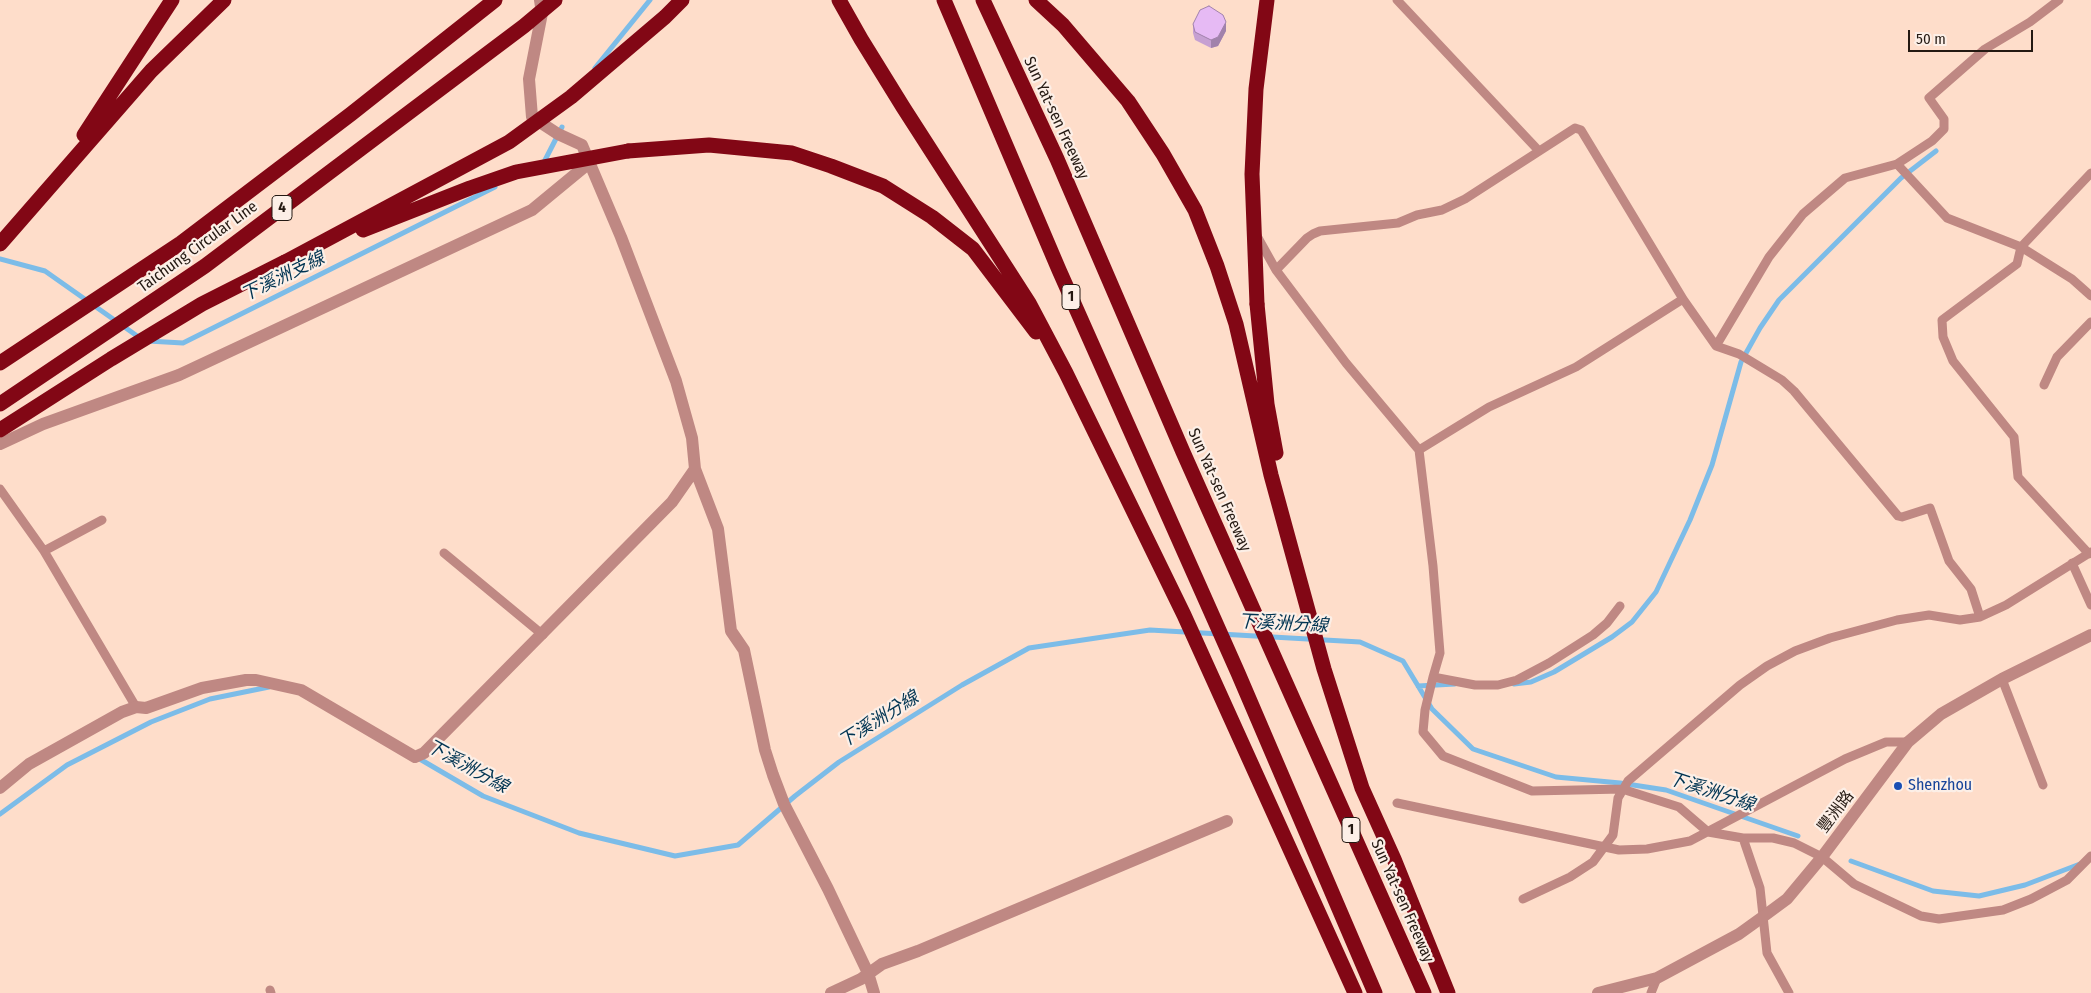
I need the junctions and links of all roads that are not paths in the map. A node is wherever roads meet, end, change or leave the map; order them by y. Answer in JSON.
{"nodes":[{"id":1,"x":172,"y":0,"type":"edge"},
{"id":2,"x":224,"y":0,"type":"edge"},
{"id":3,"x":495,"y":0,"type":"edge"},
{"id":4,"x":540,"y":0,"type":"edge"},
{"id":5,"x":555,"y":0,"type":"edge"},
{"id":6,"x":682,"y":0,"type":"edge"},
{"id":7,"x":839,"y":0,"type":"edge"},
{"id":8,"x":944,"y":0,"type":"edge"},
{"id":9,"x":983,"y":0,"type":"edge"},
{"id":10,"x":1036,"y":0,"type":"edge"},
{"id":11,"x":1262,"y":0,"type":"edge"},
{"id":12,"x":1267,"y":0,"type":"edge"},
{"id":13,"x":1397,"y":0,"type":"edge"},
{"id":14,"x":2059,"y":0,"type":"edge"},
{"id":15,"x":1539,"y":151,"type":"junction"},
{"id":16,"x":590,"y":163,"type":"junction"},
{"id":17,"x":1897,"y":164,"type":"junction"},
{"id":18,"x":2091,"y":173,"type":"edge"},
{"id":19,"x":47,"y":190,"type":"junction"},
{"id":20,"x":0,"y":244,"type":"edge"},
{"id":21,"x":2021,"y":247,"type":"junction"},
{"id":22,"x":285,"y":262,"type":"junction"},
{"id":23,"x":1276,"y":270,"type":"junction"},
{"id":24,"x":2091,"y":296,"type":"edge"},
{"id":25,"x":1682,"y":299,"type":"junction"},
{"id":26,"x":2091,"y":322,"type":"edge"},
{"id":27,"x":1720,"y":348,"type":"junction"},
{"id":28,"x":0,"y":363,"type":"edge"},
{"id":29,"x":1066,"y":373,"type":"junction"},
{"id":30,"x":2044,"y":386,"type":"dead end"},
{"id":31,"x":0,"y":404,"type":"edge"},
{"id":32,"x":0,"y":430,"type":"edge"},
{"id":33,"x":0,"y":444,"type":"edge"},
{"id":34,"x":1418,"y":450,"type":"junction"},
{"id":35,"x":696,"y":470,"type":"junction"},
{"id":36,"x":0,"y":489,"type":"edge"},
{"id":37,"x":102,"y":520,"type":"dead end"},
{"id":38,"x":44,"y":551,"type":"junction"},
{"id":39,"x":444,"y":553,"type":"dead end"},
{"id":40,"x":2090,"y":553,"type":"edge"},
{"id":41,"x":2072,"y":563,"type":"junction"},
{"id":42,"x":1297,"y":573,"type":"junction"},
{"id":43,"x":2091,"y":605,"type":"edge"},
{"id":44,"x":1620,"y":606,"type":"dead end"},
{"id":45,"x":1980,"y":617,"type":"junction"},
{"id":46,"x":543,"y":635,"type":"junction"},
{"id":47,"x":2091,"y":635,"type":"edge"},
{"id":48,"x":1433,"y":677,"type":"junction"},
{"id":49,"x":2002,"y":679,"type":"junction"},
{"id":50,"x":136,"y":706,"type":"junction"},
{"id":51,"x":1908,"y":742,"type":"junction"},
{"id":52,"x":2043,"y":785,"type":"dead end"},
{"id":53,"x":0,"y":788,"type":"edge"},
{"id":54,"x":1622,"y":789,"type":"junction"},
{"id":55,"x":1397,"y":803,"type":"dead end"},
{"id":56,"x":1227,"y":821,"type":"dead end"},
{"id":57,"x":1708,"y":832,"type":"junction"},
{"id":58,"x":1743,"y":838,"type":"junction"},
{"id":59,"x":1606,"y":847,"type":"junction"},
{"id":60,"x":2091,"y":856,"type":"edge"},
{"id":61,"x":1822,"y":857,"type":"junction"},
{"id":62,"x":1523,"y":899,"type":"dead end"},
{"id":63,"x":1764,"y":916,"type":"junction"},
{"id":64,"x":868,"y":974,"type":"junction"},
{"id":65,"x":1658,"y":978,"type":"junction"},
{"id":66,"x":831,"y":993,"type":"edge"},
{"id":67,"x":874,"y":993,"type":"edge"},
{"id":68,"x":1355,"y":993,"type":"edge"},
{"id":69,"x":1374,"y":993,"type":"edge"},
{"id":70,"x":1424,"y":993,"type":"edge"},
{"id":71,"x":1448,"y":993,"type":"edge"},
{"id":72,"x":1598,"y":993,"type":"edge"},
{"id":73,"x":1651,"y":993,"type":"edge"},
{"id":74,"x":1789,"y":993,"type":"edge"}],
"edges":[{"from":1,"to":19,"type":"highway"},
{"from":2,"to":19,"type":"highway"},
{"from":3,"to":28,"type":"highway","name":"Taichung Circular Line","number":"4"},
{"from":4,"to":16,"type":"street"},
{"from":5,"to":31,"type":"highway","name":"Taichung Circular Line","number":"4","bridge":true},
{"from":6,"to":22,"type":"highway","bridge":true},
{"from":7,"to":29,"type":"highway"},
{"from":8,"to":69,"type":"highway","number":"1"},
{"from":9,"to":70,"type":"highway","name":"Sun Yat-sen Freeway","number":"1"},
{"from":10,"to":42,"type":"highway"},
{"from":11,"to":23,"type":"lane"},
{"from":12,"to":42,"type":"highway","bridge":true},
{"from":13,"to":15,"type":"lane"},
{"from":14,"to":17,"type":"lane"},
{"from":15,"to":23,"type":"lane"},
{"from":15,"to":25,"type":"lane"},
{"from":16,"to":33,"type":"street"},
{"from":16,"to":35,"type":"street"},
{"from":17,"to":21,"type":"lane"},
{"from":17,"to":27,"type":"lane"},
{"from":18,"to":21,"type":"lane"},
{"from":19,"to":20,"type":"highway"},
{"from":21,"to":24,"type":"lane"},
{"from":21,"to":40,"type":"lane"},
{"from":22,"to":29,"type":"highway","bridge":true},
{"from":22,"to":32,"type":"highway"},
{"from":23,"to":34,"type":"lane"},
{"from":25,"to":27,"type":"lane"},
{"from":25,"to":34,"type":"lane"},
{"from":26,"to":30,"type":"lane"},
{"from":27,"to":45,"type":"lane"},
{"from":29,"to":68,"type":"highway"},
{"from":34,"to":48,"type":"lane"},
{"from":35,"to":46,"type":"street"},
{"from":35,"to":64,"type":"street"},
{"from":36,"to":38,"type":"lane"},
{"from":37,"to":38,"type":"lane"},
{"from":38,"to":50,"type":"lane"},
{"from":39,"to":46,"type":"lane"},
{"from":40,"to":41,"type":"lane"},
{"from":41,"to":43,"type":"lane"},
{"from":41,"to":45,"type":"lane"},
{"from":42,"to":71,"type":"highway"},
{"from":44,"to":48,"type":"lane"},
{"from":45,"to":54,"type":"lane"},
{"from":46,"to":50,"type":"street"},
{"from":47,"to":49,"type":"street","name":"豐洲路"},
{"from":48,"to":54,"type":"lane"},
{"from":49,"to":51,"type":"street","name":"豐洲路"},
{"from":49,"to":52,"type":"lane"},
{"from":50,"to":53,"type":"street"},
{"from":51,"to":57,"type":"lane"},
{"from":51,"to":61,"type":"street","name":"豐洲路"},
{"from":54,"to":57,"type":"lane"},
{"from":54,"to":59,"type":"lane"},
{"from":55,"to":59,"type":"lane"},
{"from":56,"to":64,"type":"street"},
{"from":57,"to":58,"type":"lane"},
{"from":57,"to":59,"type":"lane"},
{"from":58,"to":61,"type":"lane"},
{"from":58,"to":63,"type":"lane"},
{"from":59,"to":62,"type":"lane"},
{"from":60,"to":61,"type":"lane"},
{"from":61,"to":63,"type":"street","name":"豐洲路"},
{"from":63,"to":65,"type":"street","name":"豐洲路"},
{"from":63,"to":74,"type":"lane"},
{"from":64,"to":66,"type":"street"},
{"from":64,"to":67,"type":"street"},
{"from":65,"to":72,"type":"street","name":"豐洲路"},
{"from":65,"to":73,"type":"lane"}]}
